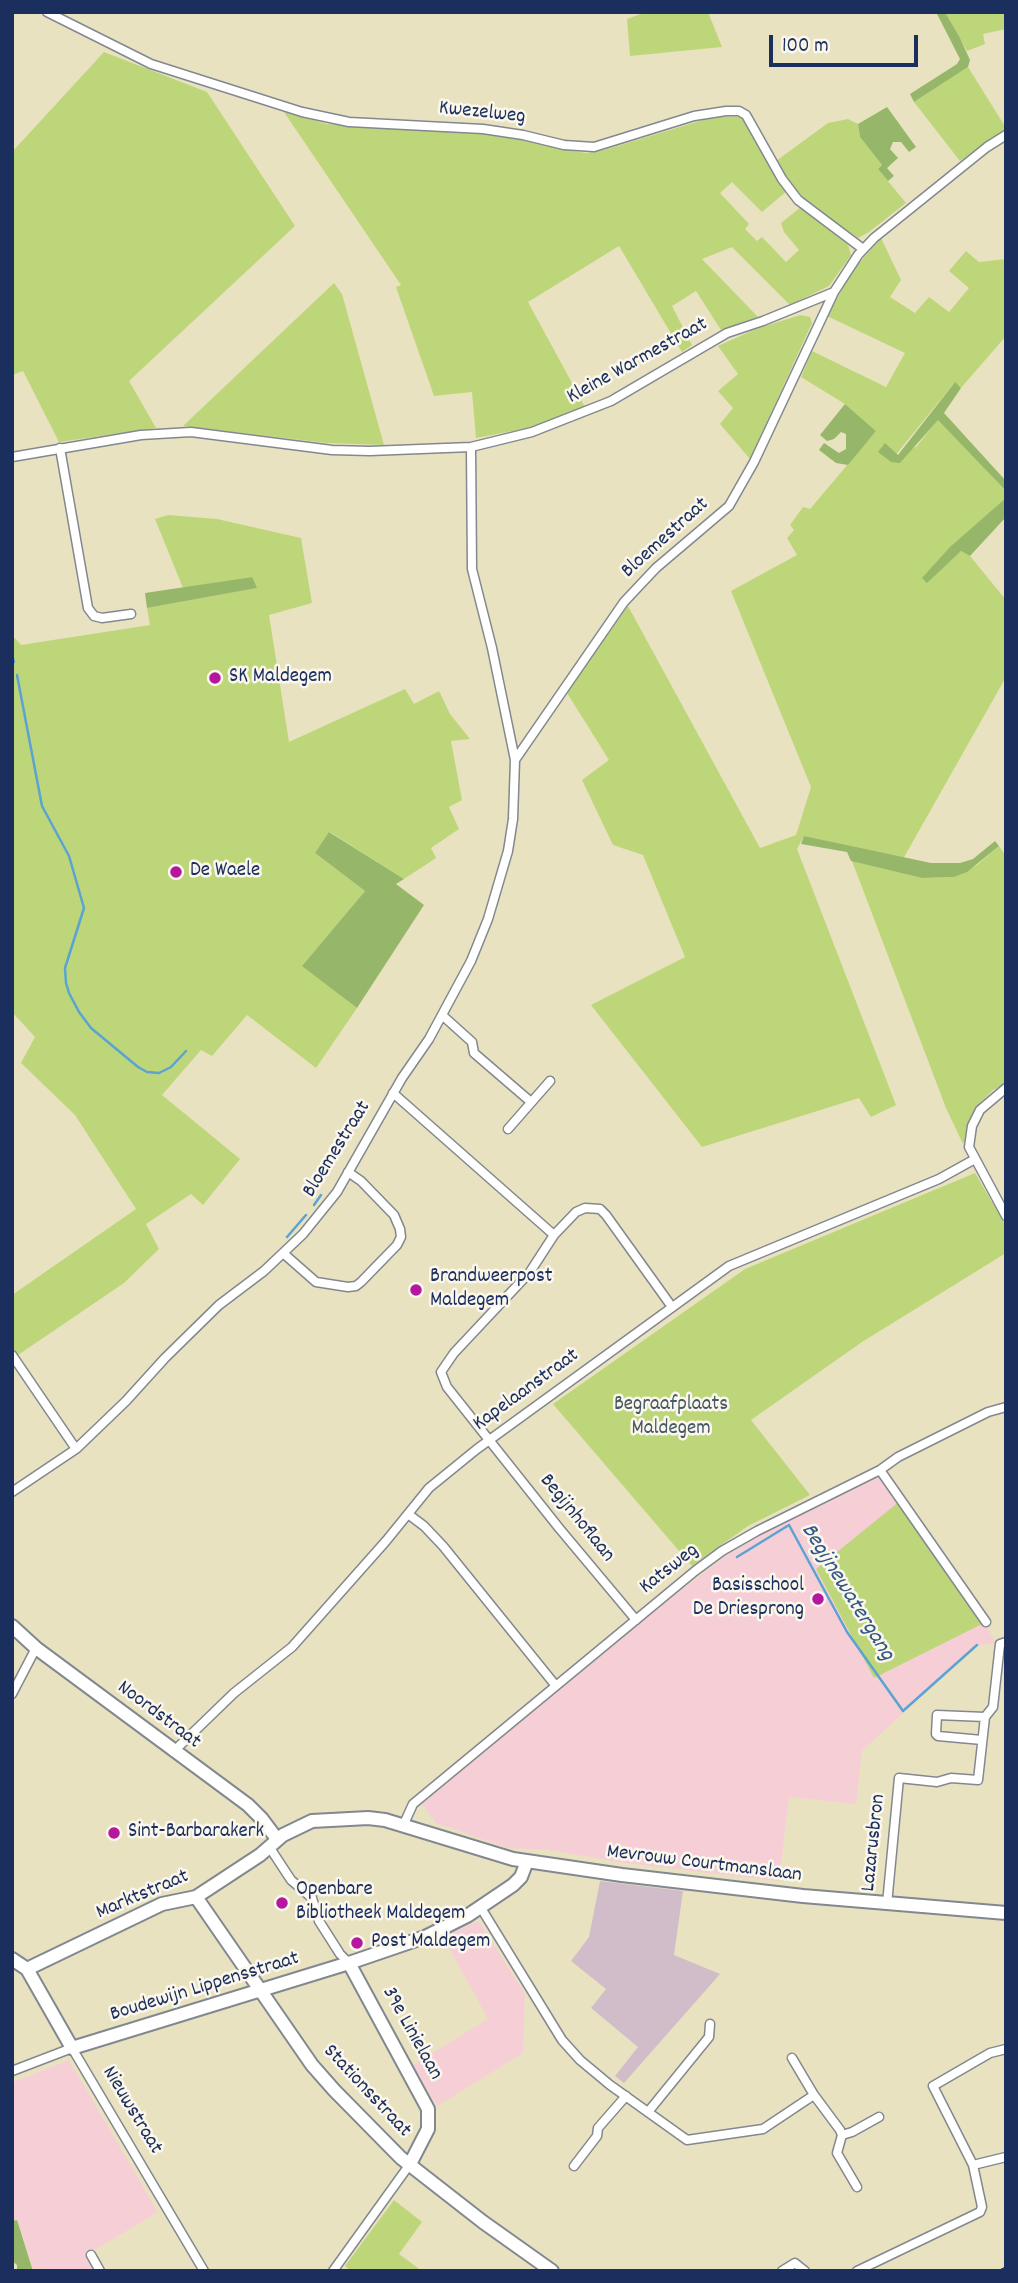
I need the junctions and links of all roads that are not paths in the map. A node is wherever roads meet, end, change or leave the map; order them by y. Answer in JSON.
{"nodes":[{"id":1,"x":47,"y":12,"type":"edge"},
{"id":2,"x":1006,"y":135,"type":"edge"},
{"id":3,"x":863,"y":249,"type":"junction"},
{"id":4,"x":834,"y":292,"type":"junction"},
{"id":5,"x":471,"y":447,"type":"junction"},
{"id":6,"x":60,"y":448,"type":"junction"},
{"id":7,"x":12,"y":457,"type":"edge"},
{"id":8,"x":131,"y":614,"type":"dead end"},
{"id":9,"x":516,"y":760,"type":"junction"},
{"id":10,"x":442,"y":1015,"type":"junction"},
{"id":11,"x":550,"y":1081,"type":"dead end"},
{"id":12,"x":1006,"y":1088,"type":"edge"},
{"id":13,"x":393,"y":1093,"type":"junction"},
{"id":14,"x":531,"y":1102,"type":"junction"},
{"id":15,"x":508,"y":1129,"type":"dead end"},
{"id":16,"x":975,"y":1159,"type":"junction"},
{"id":17,"x":348,"y":1172,"type":"junction"},
{"id":18,"x":1006,"y":1216,"type":"edge"},
{"id":19,"x":554,"y":1235,"type":"junction"},
{"id":20,"x":282,"y":1253,"type":"junction"},
{"id":21,"x":672,"y":1307,"type":"junction"},
{"id":22,"x":12,"y":1355,"type":"edge"},
{"id":23,"x":1006,"y":1408,"type":"edge"},
{"id":24,"x":490,"y":1440,"type":"junction"},
{"id":25,"x":76,"y":1449,"type":"junction"},
{"id":26,"x":880,"y":1470,"type":"junction"},
{"id":27,"x":12,"y":1492,"type":"edge"},
{"id":28,"x":408,"y":1514,"type":"junction"},
{"id":29,"x":636,"y":1620,"type":"junction"},
{"id":30,"x":986,"y":1622,"type":"dead end"},
{"id":31,"x":12,"y":1626,"type":"edge"},
{"id":32,"x":1003,"y":1643,"type":"edge"},
{"id":33,"x":36,"y":1648,"type":"junction"},
{"id":34,"x":996,"y":1683,"type":"junction"},
{"id":35,"x":1006,"y":1685,"type":"edge"},
{"id":36,"x":556,"y":1686,"type":"junction"},
{"id":37,"x":12,"y":1694,"type":"edge"},
{"id":38,"x":985,"y":1717,"type":"junction"},
{"id":39,"x":982,"y":1741,"type":"junction"},
{"id":40,"x":173,"y":1752,"type":"junction"},
{"id":41,"x":403,"y":1826,"type":"junction"},
{"id":42,"x":273,"y":1844,"type":"junction"},
{"id":43,"x":527,"y":1861,"type":"junction"},
{"id":44,"x":196,"y":1897,"type":"junction"},
{"id":45,"x":887,"y":1904,"type":"junction"},
{"id":46,"x":481,"y":1908,"type":"junction"},
{"id":47,"x":1006,"y":1913,"type":"edge"},
{"id":48,"x":12,"y":1959,"type":"edge"},
{"id":49,"x":349,"y":1963,"type":"junction"},
{"id":50,"x":27,"y":1969,"type":"junction"},
{"id":51,"x":261,"y":1990,"type":"junction"},
{"id":52,"x":710,"y":2024,"type":"dead end"},
{"id":53,"x":72,"y":2048,"type":"junction"},
{"id":54,"x":1006,"y":2049,"type":"edge"},
{"id":55,"x":792,"y":2058,"type":"dead end"},
{"id":56,"x":12,"y":2071,"type":"edge"},
{"id":57,"x":814,"y":2095,"type":"junction"},
{"id":58,"x":626,"y":2096,"type":"junction"},
{"id":59,"x":648,"y":2112,"type":"junction"},
{"id":60,"x":879,"y":2117,"type":"dead end"},
{"id":61,"x":842,"y":2135,"type":"junction"},
{"id":62,"x":1006,"y":2157,"type":"edge"},
{"id":63,"x":410,"y":2164,"type":"junction"},
{"id":64,"x":974,"y":2165,"type":"junction"},
{"id":65,"x":574,"y":2166,"type":"dead end"},
{"id":66,"x":857,"y":2187,"type":"dead end"},
{"id":67,"x":91,"y":2255,"type":"dead end"},
{"id":68,"x":100,"y":2271,"type":"edge"},
{"id":69,"x":204,"y":2271,"type":"edge"},
{"id":70,"x":333,"y":2271,"type":"edge"},
{"id":71,"x":552,"y":2271,"type":"edge"},
{"id":72,"x":782,"y":2271,"type":"edge"},
{"id":73,"x":805,"y":2271,"type":"edge"},
{"id":74,"x":857,"y":2271,"type":"edge"}],
"edges":[{"from":1,"to":3,"type":"street","name":"Kwezelweg"},
{"from":2,"to":3,"type":"street"},
{"from":3,"to":4,"type":"street"},
{"from":4,"to":5,"type":"street","name":"Kleine Warmestraat"},
{"from":4,"to":9,"type":"street","name":"Bloemestraat"},
{"from":5,"to":6,"type":"street","name":"Kleine Warmestraat"},
{"from":5,"to":9,"type":"street","name":"Bloemestraat"},
{"from":6,"to":7,"type":"street","name":"Kleine Warmestraat"},
{"from":6,"to":8,"type":"street"},
{"from":9,"to":10,"type":"street","name":"Bloemestraat"},
{"from":10,"to":13,"type":"street","name":"Bloemestraat"},
{"from":10,"to":14,"type":"street"},
{"from":11,"to":14,"type":"street"},
{"from":12,"to":16,"type":"street"},
{"from":13,"to":17,"type":"street","name":"Bloemestraat"},
{"from":13,"to":19,"type":"street"},
{"from":14,"to":15,"type":"street"},
{"from":16,"to":18,"type":"street"},
{"from":16,"to":21,"type":"street","name":"Kapelaanstraat"},
{"from":17,"to":20,"type":"street","name":"Bloemestraat"},
{"from":17,"to":20,"type":"street"},
{"from":19,"to":21,"type":"street"},
{"from":19,"to":24,"type":"street","name":"Begijnhoflaan"},
{"from":20,"to":25,"type":"street","name":"Bloemestraat"},
{"from":21,"to":24,"type":"street","name":"Kapelaanstraat"},
{"from":22,"to":25,"type":"street"},
{"from":23,"to":26,"type":"street","name":"Katsweg"},
{"from":24,"to":28,"type":"street","name":"Kapelaanstraat"},
{"from":24,"to":29,"type":"street","name":"Begijnhoflaan"},
{"from":25,"to":27,"type":"street","name":"Bloemestraat"},
{"from":26,"to":29,"type":"street","name":"Katsweg"},
{"from":26,"to":30,"type":"street"},
{"from":28,"to":36,"type":"street"},
{"from":28,"to":40,"type":"street","name":"Kapelaanstraat"},
{"from":29,"to":36,"type":"street","name":"Katsweg"},
{"from":31,"to":33,"type":"street","name":"Noordstraat"},
{"from":32,"to":34,"type":"street","name":"Lazarusbron"},
{"from":33,"to":37,"type":"street"},
{"from":33,"to":40,"type":"street","name":"Noordstraat"},
{"from":34,"to":35,"type":"street"},
{"from":34,"to":38,"type":"street","name":"Lazarusbron"},
{"from":36,"to":41,"type":"street","name":"Katsweg"},
{"from":38,"to":39,"type":"street","name":"Lazarusbron"},
{"from":38,"to":39,"type":"street"},
{"from":39,"to":45,"type":"street","name":"Lazarusbron"},
{"from":40,"to":42,"type":"street","name":"Noordstraat"},
{"from":41,"to":42,"type":"street","name":"Marktstraat"},
{"from":41,"to":43,"type":"street","name":"Mevrouw Courtmanslaan"},
{"from":42,"to":44,"type":"street","name":"Marktstraat"},
{"from":42,"to":49,"type":"street"},
{"from":43,"to":45,"type":"street","name":"Mevrouw Courtmanslaan"},
{"from":43,"to":46,"type":"street","name":"Boudewijn Lippensstraat"},
{"from":44,"to":50,"type":"street","name":"Marktstraat"},
{"from":44,"to":51,"type":"street","name":"Stationsstraat"},
{"from":45,"to":47,"type":"street","name":"Mevrouw Courtmanslaan"},
{"from":46,"to":49,"type":"street","name":"Boudewijn Lippensstraat"},
{"from":46,"to":58,"type":"street"},
{"from":48,"to":50,"type":"street"},
{"from":49,"to":51,"type":"street","name":"Boudewijn Lippensstraat"},
{"from":49,"to":63,"type":"street","name":"39e Linielaan"},
{"from":50,"to":53,"type":"street","name":"Nieuwstraat"},
{"from":51,"to":53,"type":"street","name":"Boudewijn Lippensstraat"},
{"from":51,"to":63,"type":"street","name":"Stationsstraat"},
{"from":52,"to":59,"type":"street"},
{"from":53,"to":56,"type":"street"},
{"from":53,"to":69,"type":"street","name":"Nieuwstraat"},
{"from":54,"to":64,"type":"street"},
{"from":55,"to":57,"type":"street"},
{"from":57,"to":59,"type":"street"},
{"from":57,"to":61,"type":"street"},
{"from":58,"to":59,"type":"street"},
{"from":58,"to":65,"type":"street"},
{"from":60,"to":61,"type":"street"},
{"from":61,"to":66,"type":"street"},
{"from":62,"to":64,"type":"street"},
{"from":63,"to":70,"type":"street"},
{"from":63,"to":71,"type":"street","name":"Stationsstraat"},
{"from":64,"to":74,"type":"street"},
{"from":67,"to":68,"type":"street"},
{"from":72,"to":73,"type":"street"}]}
